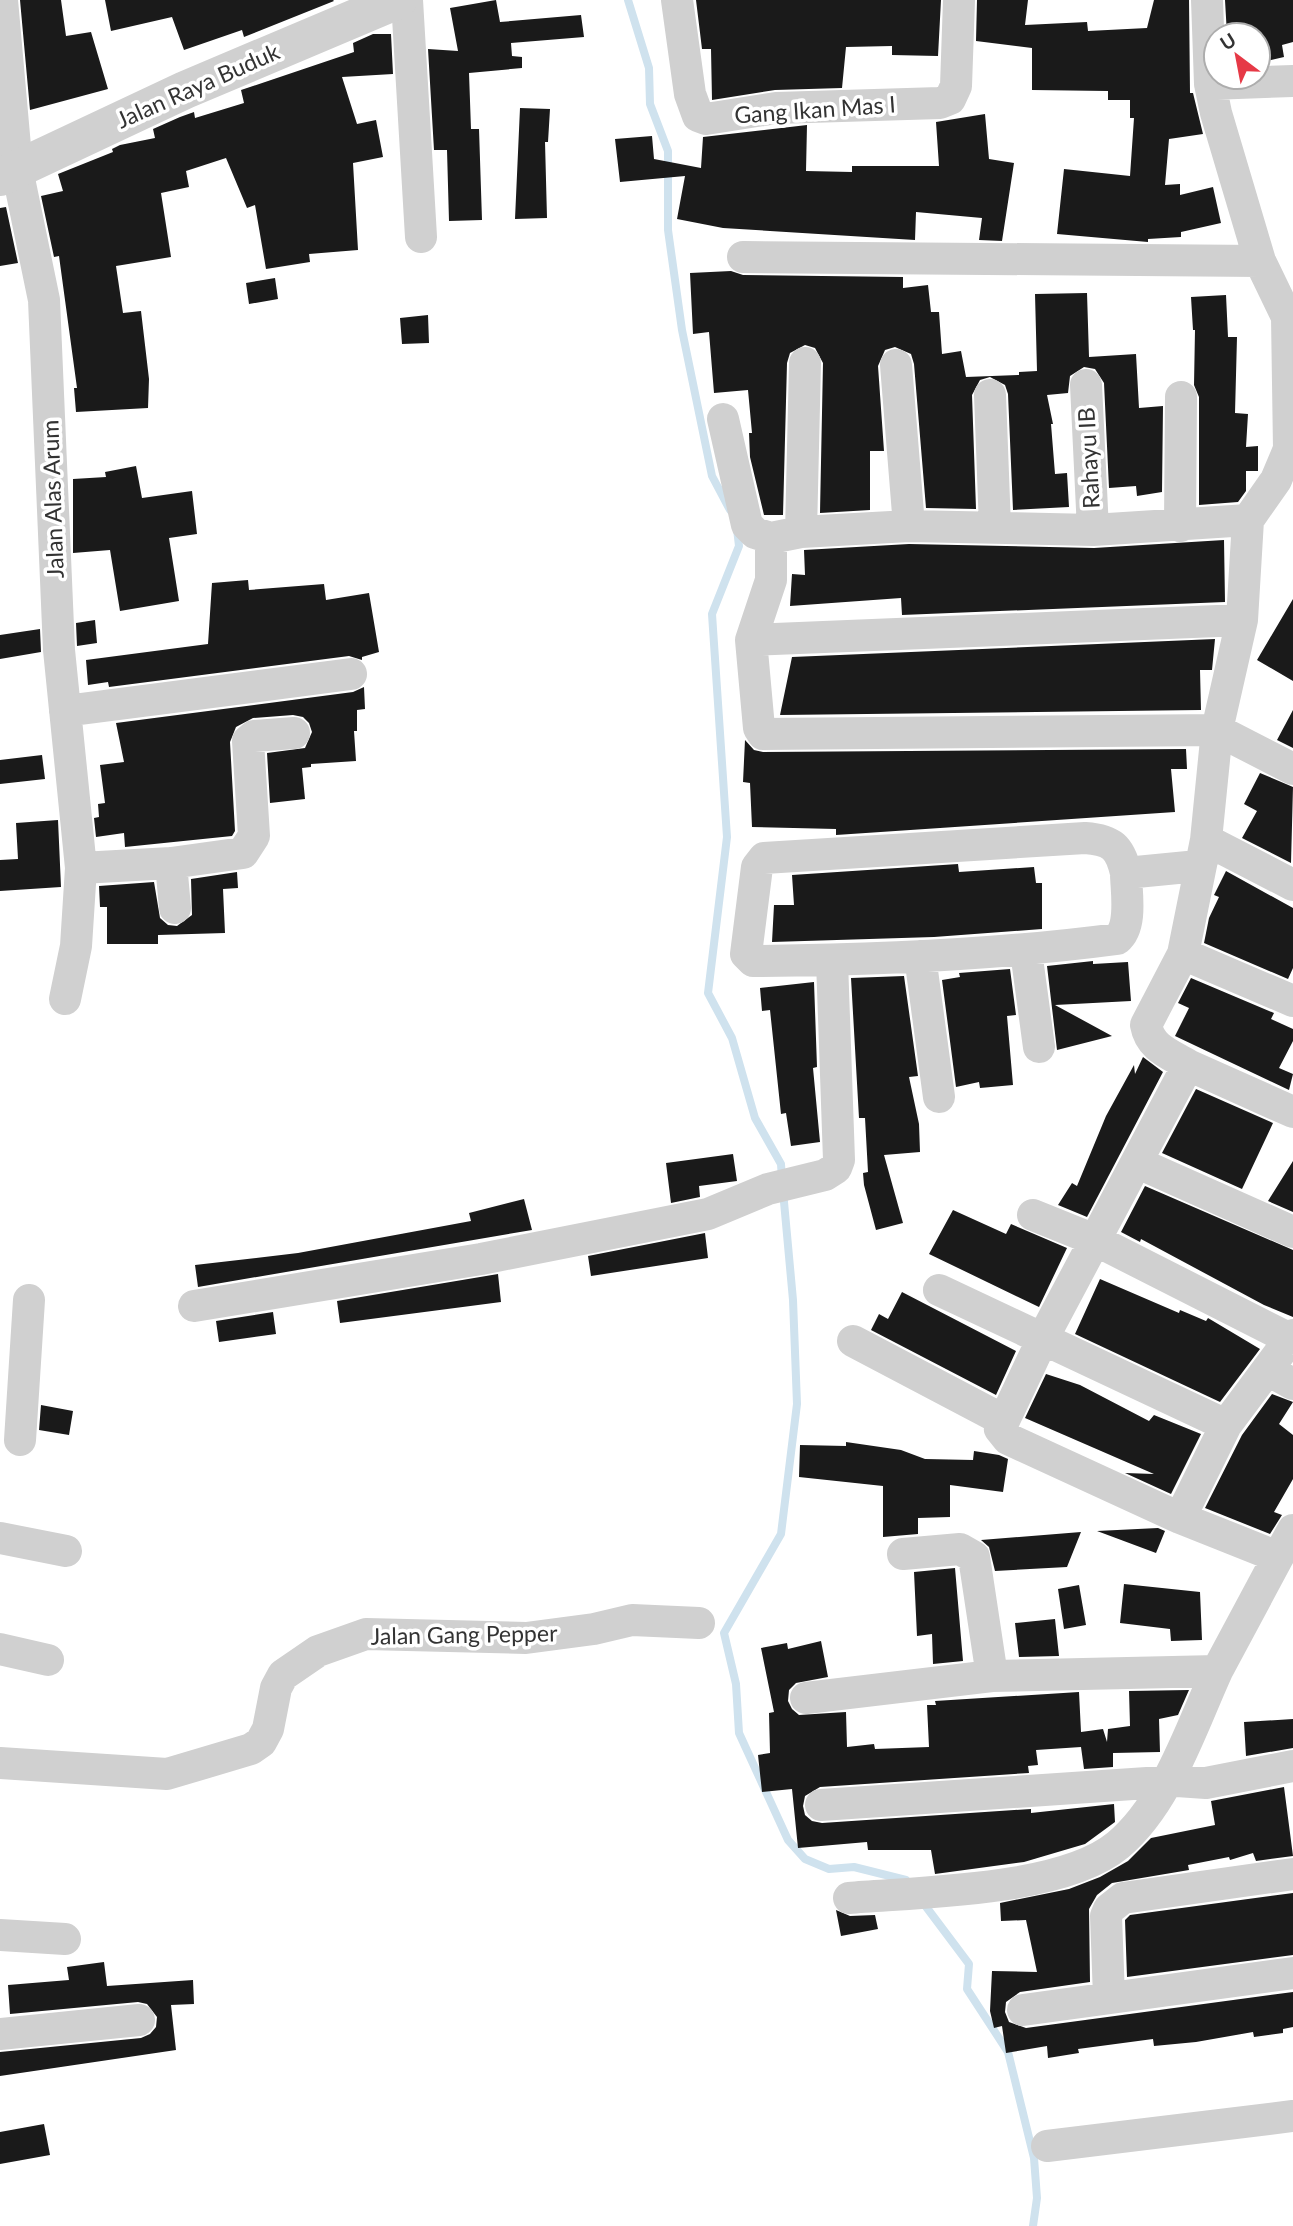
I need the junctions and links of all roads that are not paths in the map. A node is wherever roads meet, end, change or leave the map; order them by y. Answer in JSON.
{"nodes":[{"id":1,"x":2,"y":0,"type":"edge"},
{"id":2,"x":398,"y":0,"type":"edge"},
{"id":3,"x":407,"y":0,"type":"edge"},
{"id":4,"x":677,"y":0,"type":"edge"},
{"id":5,"x":960,"y":0,"type":"edge"},
{"id":6,"x":1207,"y":0,"type":"edge"},
{"id":7,"x":1208,"y":21,"type":"edge"},
{"id":8,"x":1293,"y":80,"type":"edge"},
{"id":9,"x":1272,"y":81,"type":"edge"},
{"id":10,"x":1212,"y":91,"type":"edge"},
{"id":11,"x":9,"y":173,"type":"edge"},
{"id":12,"x":421,"y":237,"type":"dead end"},
{"id":13,"x":743,"y":257,"type":"dead end"},
{"id":14,"x":1260,"y":261,"type":"junction"},
{"id":15,"x":1290,"y":316,"type":"edge"},
{"id":16,"x":805,"y":363,"type":"dead end"},
{"id":17,"x":895,"y":365,"type":"dead end"},
{"id":18,"x":1086,"y":385,"type":"dead end"},
{"id":19,"x":990,"y":395,"type":"dead end"},
{"id":20,"x":1181,"y":397,"type":"dead end"},
{"id":21,"x":723,"y":418,"type":"dead end"},
{"id":22,"x":1248,"y":520,"type":"junction"},
{"id":23,"x":909,"y":526,"type":"junction"},
{"id":24,"x":1180,"y":526,"type":"junction"},
{"id":25,"x":995,"y":527,"type":"junction"},
{"id":26,"x":1093,"y":530,"type":"junction"},
{"id":27,"x":786,"y":535,"type":"junction"},
{"id":28,"x":1242,"y":620,"type":"junction"},
{"id":29,"x":751,"y":640,"type":"junction"},
{"id":30,"x":351,"y":674,"type":"dead end"},
{"id":31,"x":65,"y":711,"type":"junction"},
{"id":32,"x":1217,"y":730,"type":"junction"},
{"id":33,"x":294,"y":733,"type":"dead end"},
{"id":34,"x":1293,"y":769,"type":"edge"},
{"id":35,"x":1202,"y":853,"type":"junction"},
{"id":36,"x":171,"y":863,"type":"junction"},
{"id":37,"x":81,"y":868,"type":"junction"},
{"id":38,"x":1126,"y":873,"type":"junction"},
{"id":39,"x":1293,"y":885,"type":"edge"},
{"id":40,"x":175,"y":908,"type":"dead end"},
{"id":41,"x":1026,"y":951,"type":"junction"},
{"id":42,"x":1183,"y":954,"type":"junction"},
{"id":43,"x":920,"y":956,"type":"junction"},
{"id":44,"x":832,"y":961,"type":"junction"},
{"id":45,"x":65,"y":999,"type":"dead end"},
{"id":46,"x":1293,"y":1001,"type":"edge"},
{"id":47,"x":1039,"y":1047,"type":"dead end"},
{"id":48,"x":1188,"y":1065,"type":"junction"},
{"id":49,"x":939,"y":1097,"type":"dead end"},
{"id":50,"x":1293,"y":1112,"type":"edge"},
{"id":51,"x":1138,"y":1163,"type":"junction"},
{"id":52,"x":1033,"y":1215,"type":"dead end"},
{"id":53,"x":1293,"y":1232,"type":"edge"},
{"id":54,"x":1095,"y":1240,"type":"junction"},
{"id":55,"x":939,"y":1290,"type":"dead end"},
{"id":56,"x":29,"y":1300,"type":"dead end"},
{"id":57,"x":194,"y":1306,"type":"dead end"},
{"id":58,"x":1292,"y":1337,"type":"edge"},
{"id":59,"x":1043,"y":1338,"type":"junction"},
{"id":60,"x":853,"y":1341,"type":"dead end"},
{"id":61,"x":1281,"y":1377,"type":"edge"},
{"id":62,"x":1003,"y":1420,"type":"junction"},
{"id":63,"x":1226,"y":1425,"type":"junction"},
{"id":64,"x":21,"y":1440,"type":"edge"},
{"id":65,"x":1180,"y":1518,"type":"junction"},
{"id":66,"x":0,"y":1538,"type":"edge"},
{"id":67,"x":1286,"y":1543,"type":"edge"},
{"id":68,"x":66,"y":1551,"type":"dead end"},
{"id":69,"x":903,"y":1553,"type":"dead end"},
{"id":70,"x":699,"y":1623,"type":"dead end"},
{"id":71,"x":0,"y":1649,"type":"edge"},
{"id":72,"x":48,"y":1660,"type":"dead end"},
{"id":73,"x":1217,"y":1671,"type":"junction"},
{"id":74,"x":992,"y":1676,"type":"junction"},
{"id":75,"x":806,"y":1698,"type":"dead end"},
{"id":76,"x":0,"y":1763,"type":"edge"},
{"id":77,"x":1293,"y":1766,"type":"edge"},
{"id":78,"x":1183,"y":1782,"type":"junction"},
{"id":79,"x":821,"y":1805,"type":"dead end"},
{"id":80,"x":1293,"y":1874,"type":"edge"},
{"id":81,"x":849,"y":1898,"type":"dead end"},
{"id":82,"x":0,"y":1935,"type":"edge"},
{"id":83,"x":65,"y":1939,"type":"dead end"},
{"id":84,"x":1293,"y":1973,"type":"edge"},
{"id":85,"x":1109,"y":1997,"type":"junction"},
{"id":86,"x":1023,"y":2010,"type":"dead end"},
{"id":87,"x":139,"y":2020,"type":"dead end"},
{"id":88,"x":0,"y":2034,"type":"edge"},
{"id":89,"x":1293,"y":2116,"type":"edge"},
{"id":90,"x":1047,"y":2146,"type":"dead end"}],
"edges":[{"from":1,"to":11,"type":"street","name":"Jalan Alas Arum"},
{"from":2,"to":11,"type":"street","name":"Jalan Raya Buduk"},
{"from":3,"to":12,"type":"street"},
{"from":4,"to":5,"type":"street","name":"Gang Ikan Mas I"},
{"from":6,"to":7,"type":"street"},
{"from":8,"to":9,"type":"street"},
{"from":10,"to":14,"type":"street"},
{"from":11,"to":31,"type":"street","name":"Jalan Alas Arum"},
{"from":13,"to":14,"type":"street"},
{"from":14,"to":15,"type":"street"},
{"from":15,"to":22,"type":"street"},
{"from":16,"to":27,"type":"street"},
{"from":17,"to":23,"type":"street"},
{"from":18,"to":26,"type":"street","name":"Rahayu IB"},
{"from":19,"to":25,"type":"street"},
{"from":20,"to":24,"type":"street"},
{"from":21,"to":27,"type":"street"},
{"from":22,"to":24,"type":"street"},
{"from":22,"to":28,"type":"street"},
{"from":23,"to":25,"type":"street"},
{"from":23,"to":27,"type":"street"},
{"from":24,"to":26,"type":"street"},
{"from":25,"to":26,"type":"street"},
{"from":27,"to":29,"type":"street"},
{"from":28,"to":29,"type":"street"},
{"from":28,"to":32,"type":"street"},
{"from":29,"to":32,"type":"street"},
{"from":30,"to":31,"type":"street"},
{"from":31,"to":37,"type":"street","name":"Jalan Alas Arum"},
{"from":32,"to":34,"type":"street"},
{"from":32,"to":35,"type":"street"},
{"from":33,"to":36,"type":"street"},
{"from":35,"to":38,"type":"street"},
{"from":35,"to":39,"type":"street"},
{"from":35,"to":42,"type":"street"},
{"from":36,"to":37,"type":"street"},
{"from":36,"to":40,"type":"street"},
{"from":37,"to":45,"type":"street","name":"Jalan Alas Arum"},
{"from":38,"to":41,"type":"street"},
{"from":38,"to":44,"type":"street"},
{"from":41,"to":43,"type":"street"},
{"from":41,"to":47,"type":"street"},
{"from":42,"to":46,"type":"street"},
{"from":42,"to":48,"type":"street"},
{"from":43,"to":44,"type":"street"},
{"from":43,"to":49,"type":"street"},
{"from":44,"to":57,"type":"street"},
{"from":48,"to":50,"type":"street"},
{"from":48,"to":51,"type":"street"},
{"from":51,"to":53,"type":"street"},
{"from":51,"to":54,"type":"street"},
{"from":52,"to":54,"type":"street"},
{"from":54,"to":58,"type":"street"},
{"from":54,"to":59,"type":"street"},
{"from":55,"to":59,"type":"street"},
{"from":56,"to":64,"type":"street"},
{"from":58,"to":61,"type":"street"},
{"from":59,"to":62,"type":"street"},
{"from":59,"to":63,"type":"street"},
{"from":60,"to":62,"type":"street"},
{"from":61,"to":63,"type":"street"},
{"from":62,"to":65,"type":"street"},
{"from":63,"to":65,"type":"street"},
{"from":65,"to":67,"type":"street"},
{"from":66,"to":68,"type":"street"},
{"from":67,"to":73,"type":"street"},
{"from":69,"to":74,"type":"street"},
{"from":70,"to":76,"type":"street","name":"Jalan Gang Pepper"},
{"from":71,"to":72,"type":"street"},
{"from":73,"to":74,"type":"street"},
{"from":73,"to":78,"type":"street"},
{"from":74,"to":75,"type":"street"},
{"from":77,"to":78,"type":"street"},
{"from":78,"to":79,"type":"street"},
{"from":78,"to":81,"type":"street"},
{"from":80,"to":85,"type":"street"},
{"from":82,"to":83,"type":"street"},
{"from":84,"to":85,"type":"street"},
{"from":85,"to":86,"type":"street"},
{"from":87,"to":88,"type":"street"},
{"from":89,"to":90,"type":"street"}]}
